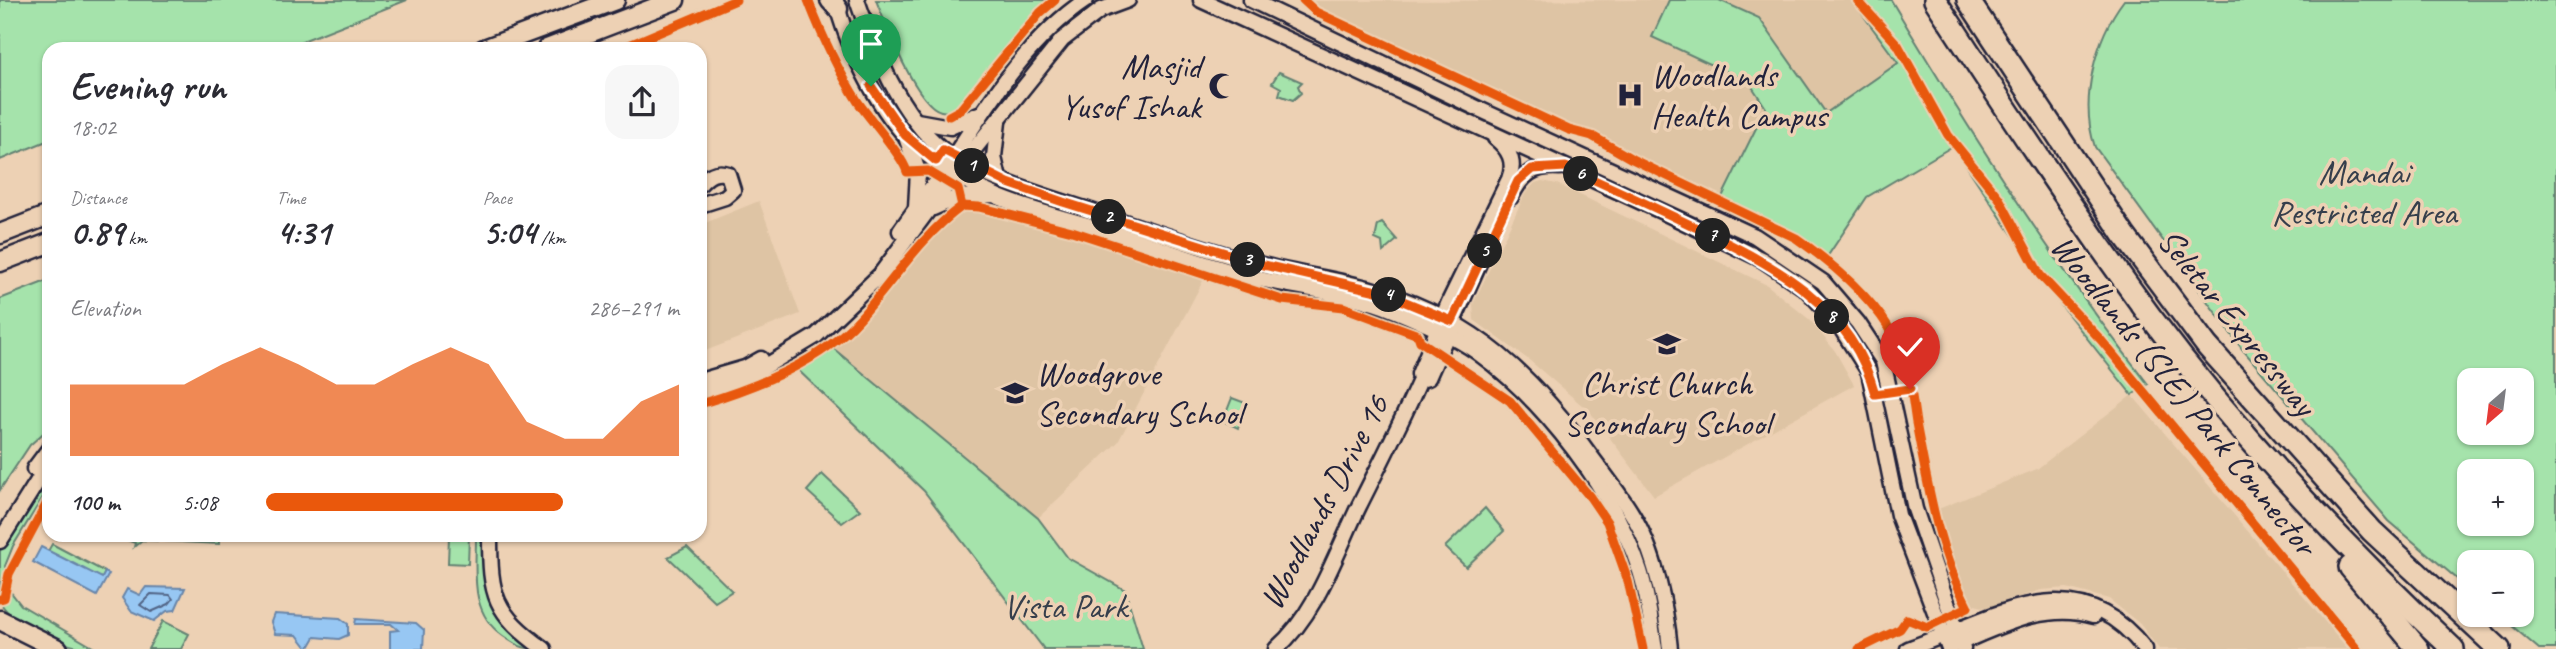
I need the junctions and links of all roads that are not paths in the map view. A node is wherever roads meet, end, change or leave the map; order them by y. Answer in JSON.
{"nodes":[{"id":1,"x":615,"y":0,"type":"edge"},
{"id":2,"x":675,"y":0,"type":"edge"},
{"id":3,"x":857,"y":0,"type":"edge"},
{"id":4,"x":1086,"y":0,"type":"edge"},
{"id":5,"x":1128,"y":0,"type":"edge"},
{"id":6,"x":1201,"y":0,"type":"edge"},
{"id":7,"x":1251,"y":0,"type":"edge"},
{"id":8,"x":1922,"y":0,"type":"edge"},
{"id":9,"x":1935,"y":0,"type":"edge"},
{"id":10,"x":1968,"y":0,"type":"edge"},
{"id":11,"x":1977,"y":0,"type":"edge"},
{"id":12,"x":835,"y":3,"type":"edge"},
{"id":13,"x":503,"y":42,"type":"edge"},
{"id":14,"x":575,"y":42,"type":"edge"},
{"id":15,"x":1966,"y":47,"type":"junction"},
{"id":16,"x":2026,"y":87,"type":"junction"},
{"id":17,"x":982,"y":112,"type":"junction"},
{"id":18,"x":999,"y":117,"type":"junction"},
{"id":19,"x":917,"y":121,"type":"junction"},
{"id":20,"x":1486,"y":131,"type":"junction"},
{"id":21,"x":905,"y":135,"type":"junction"},
{"id":22,"x":954,"y":165,"type":"junction"},
{"id":23,"x":1566,"y":167,"type":"junction"},
{"id":24,"x":707,"y":178,"type":"edge"},
{"id":25,"x":999,"y":178,"type":"junction"},
{"id":26,"x":994,"y":195,"type":"junction"},
{"id":27,"x":707,"y":203,"type":"edge"},
{"id":28,"x":919,"y":212,"type":"junction"},
{"id":29,"x":42,"y":218,"type":"edge"},
{"id":30,"x":1121,"y":221,"type":"junction"},
{"id":31,"x":0,"y":234,"type":"edge"},
{"id":32,"x":42,"y":246,"type":"edge"},
{"id":33,"x":1152,"y":246,"type":"junction"},
{"id":34,"x":0,"y":262,"type":"edge"},
{"id":35,"x":1445,"y":326,"type":"junction"},
{"id":36,"x":707,"y":379,"type":"edge"},
{"id":37,"x":707,"y":392,"type":"edge"},
{"id":38,"x":2253,"y":443,"type":"junction"},
{"id":39,"x":42,"y":460,"type":"edge"},
{"id":40,"x":42,"y":474,"type":"edge"},
{"id":41,"x":0,"y":523,"type":"edge"},
{"id":42,"x":0,"y":541,"type":"edge"},
{"id":43,"x":490,"y":542,"type":"edge"},
{"id":44,"x":0,"y":620,"type":"edge"},
{"id":45,"x":1952,"y":643,"type":"edge"},
{"id":46,"x":58,"y":649,"type":"edge"},
{"id":47,"x":544,"y":649,"type":"edge"},
{"id":48,"x":1276,"y":649,"type":"edge"},
{"id":49,"x":1655,"y":649,"type":"edge"},
{"id":50,"x":1670,"y":649,"type":"edge"},
{"id":51,"x":1908,"y":649,"type":"edge"},
{"id":52,"x":2134,"y":649,"type":"edge"},
{"id":53,"x":2145,"y":649,"type":"edge"},
{"id":54,"x":2418,"y":649,"type":"edge"},
{"id":55,"x":2453,"y":649,"type":"edge"},
{"id":56,"x":2499,"y":649,"type":"edge"}],
"edges":[{"from":1,"to":13,"type":"main road"},
{"from":2,"to":14,"type":"main road"},
{"from":3,"to":19,"type":"street"},
{"from":4,"to":17,"type":"street"},
{"from":5,"to":18,"type":"street"},
{"from":6,"to":20,"type":"street"},
{"from":7,"to":45,"type":"street"},
{"from":8,"to":15,"type":"highway"},
{"from":9,"to":15,"type":"highway","name":"Seletar Expressway"},
{"from":10,"to":16,"type":"highway","name":"Seletar Expressway"},
{"from":11,"to":16,"type":"highway"},
{"from":12,"to":21,"type":"street"},
{"from":15,"to":38,"type":"highway","name":"Seletar Expressway"},
{"from":16,"to":56,"type":"highway","name":"Seletar Expressway"},
{"from":17,"to":19,"type":"street"},
{"from":17,"to":22,"type":"street"},
{"from":18,"to":22,"type":"street"},
{"from":18,"to":25,"type":"street"},
{"from":19,"to":22,"type":"street"},
{"from":20,"to":23,"type":"street"},
{"from":20,"to":35,"type":"street","name":"Woodlands Drive 16"},
{"from":21,"to":22,"type":"street"},
{"from":21,"to":28,"type":"street"},
{"from":22,"to":25,"type":"street"},
{"from":22,"to":26,"type":"street"},
{"from":22,"to":28,"type":"street"},
{"from":23,"to":35,"type":"street","name":"Woodlands Drive 16"},
{"from":23,"to":45,"type":"street"},
{"from":24,"to":27,"type":"street"},
{"from":25,"to":30,"type":"street"},
{"from":26,"to":28,"type":"street"},
{"from":26,"to":33,"type":"street"},
{"from":28,"to":36,"type":"street"},
{"from":28,"to":37,"type":"street"},
{"from":29,"to":31,"type":"main road"},
{"from":30,"to":33,"type":"street"},
{"from":30,"to":35,"type":"street"},
{"from":32,"to":34,"type":"main road"},
{"from":33,"to":35,"type":"street"},
{"from":35,"to":48,"type":"street","name":"Woodlands Drive 16"},
{"from":35,"to":49,"type":"street"},
{"from":35,"to":50,"type":"street"},
{"from":38,"to":54,"type":"highway"},
{"from":38,"to":55,"type":"highway","name":"Seletar Expressway"},
{"from":39,"to":41,"type":"street"},
{"from":40,"to":42,"type":"street"},
{"from":43,"to":47,"type":"street"},
{"from":44,"to":46,"type":"main road"},
{"from":45,"to":51,"type":"street"},
{"from":45,"to":52,"type":"street"},
{"from":45,"to":53,"type":"street"}]}
